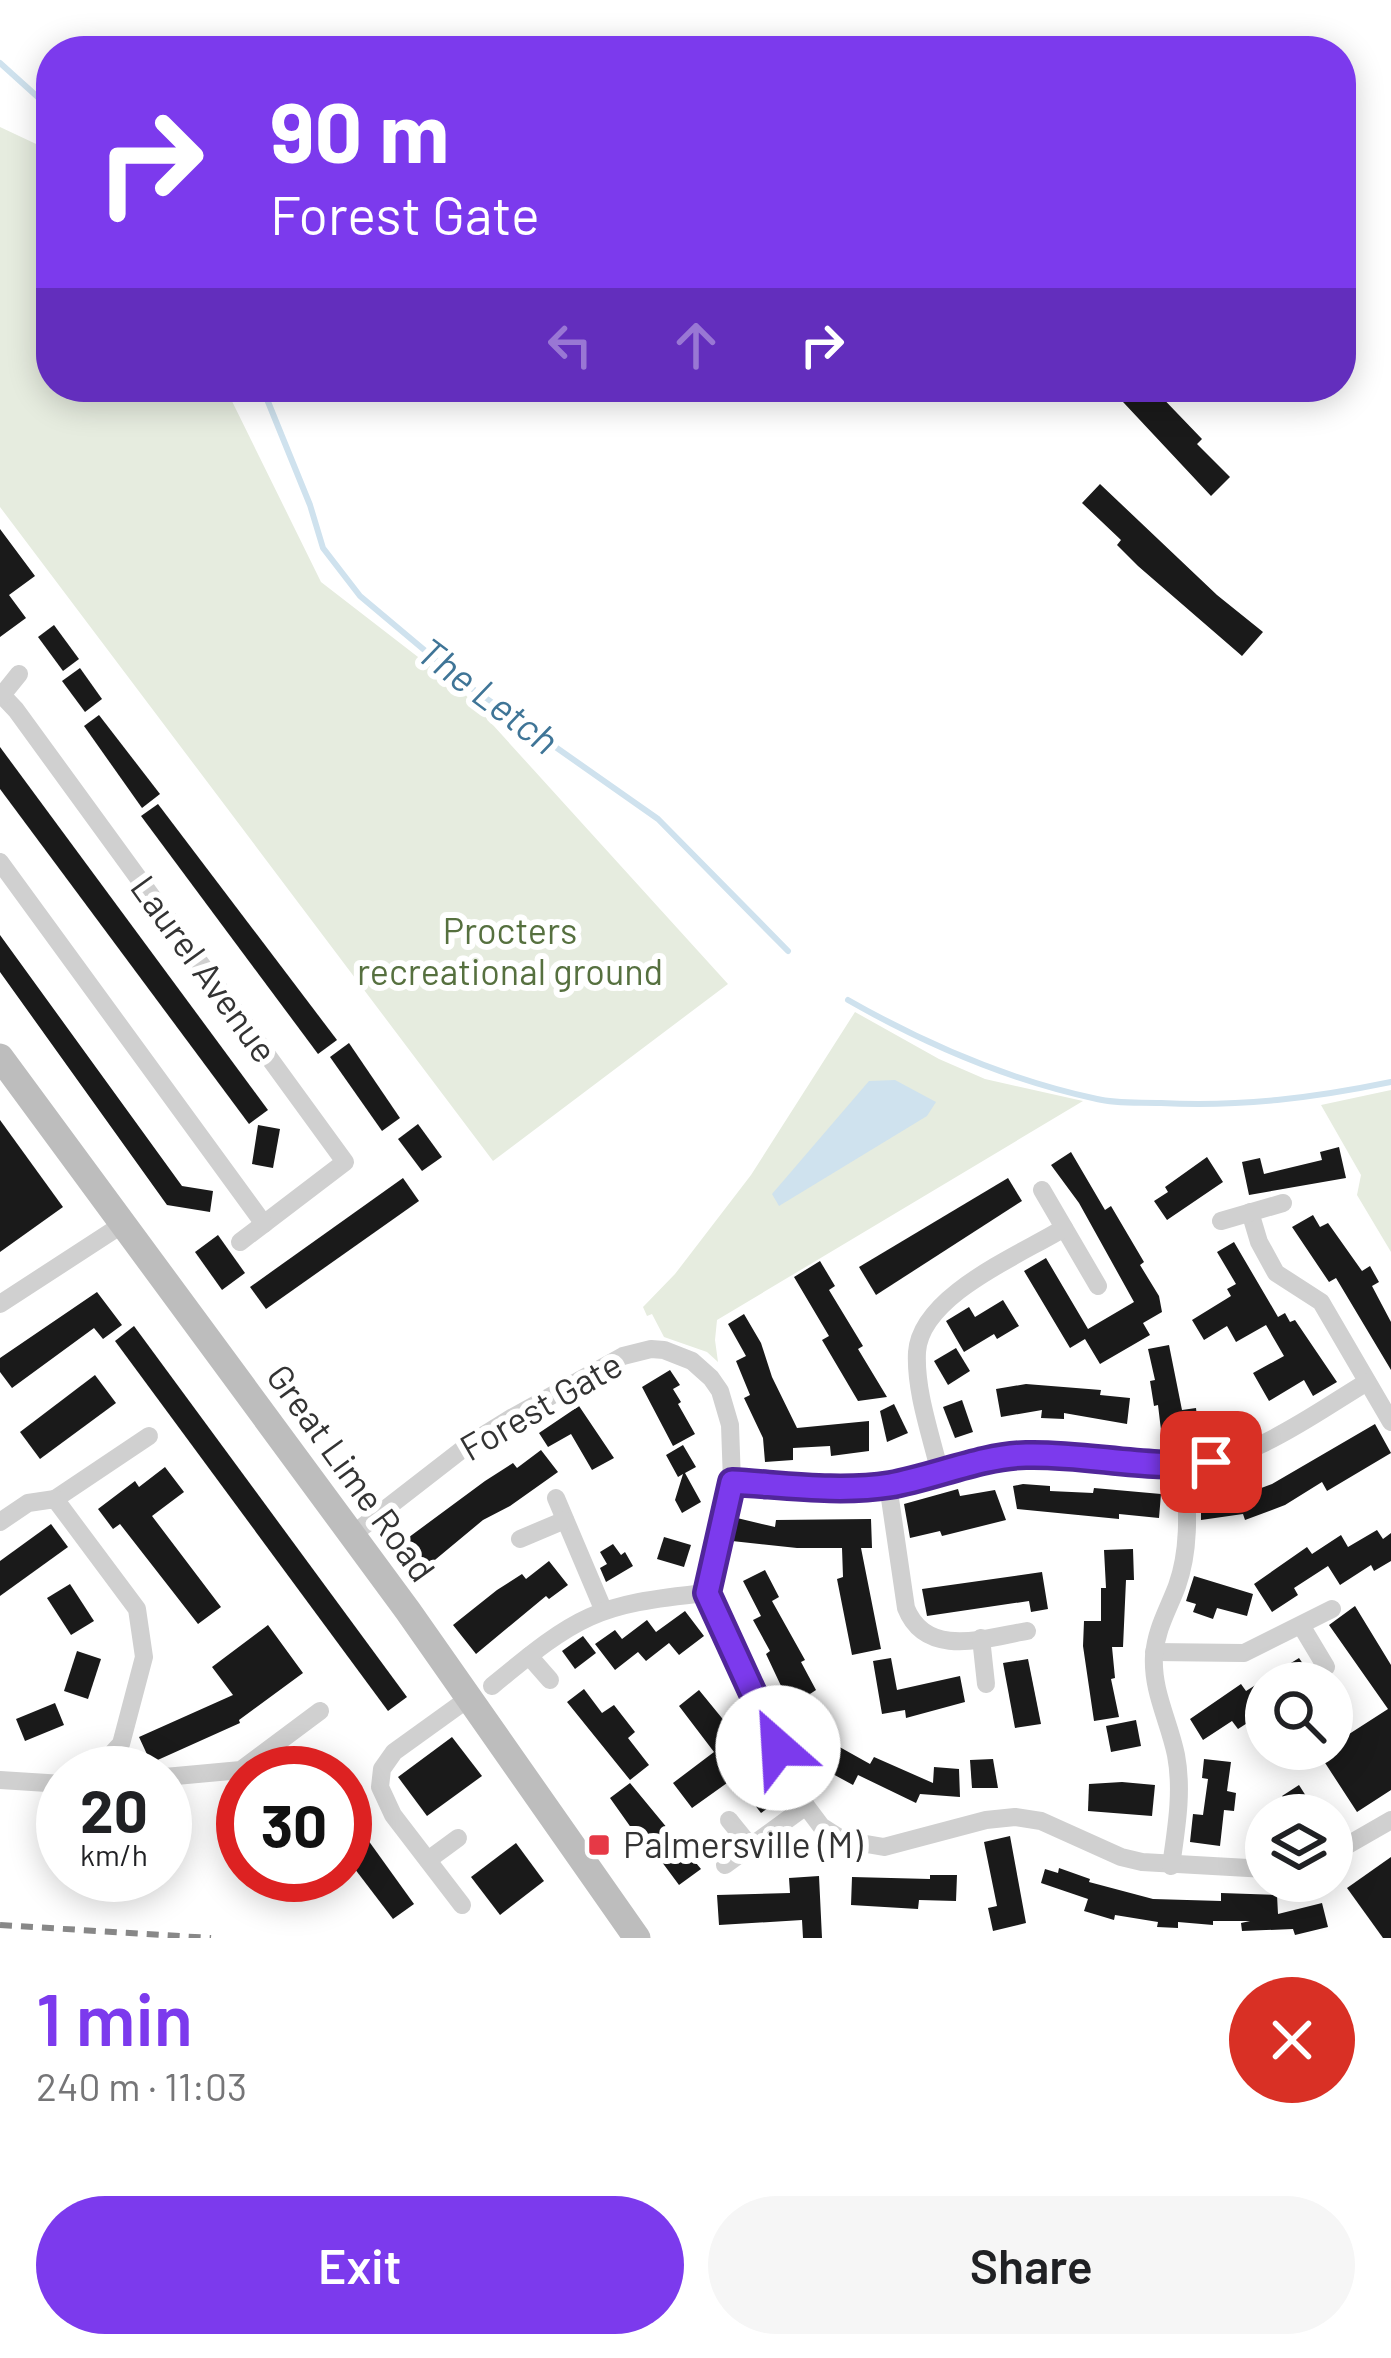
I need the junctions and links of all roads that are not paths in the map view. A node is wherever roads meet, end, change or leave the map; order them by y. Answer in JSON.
{"nodes":[{"id":1,"x":19,"y":674,"type":"dead end"},
{"id":2,"x":1,"y":694,"type":"edge"},
{"id":3,"x":0,"y":862,"type":"edge"},
{"id":4,"x":0,"y":1057,"type":"edge"},
{"id":5,"x":1042,"y":1190,"type":"dead end"},
{"id":6,"x":1283,"y":1203,"type":"dead end"},
{"id":7,"x":1250,"y":1212,"type":"junction"},
{"id":8,"x":1221,"y":1221,"type":"dead end"},
{"id":9,"x":123,"y":1224,"type":"junction"},
{"id":10,"x":264,"y":1224,"type":"junction"},
{"id":11,"x":1064,"y":1228,"type":"junction"},
{"id":12,"x":240,"y":1242,"type":"dead end"},
{"id":13,"x":1098,"y":1286,"type":"dead end"},
{"id":14,"x":0,"y":1304,"type":"edge"},
{"id":15,"x":1367,"y":1382,"type":"junction"},
{"id":16,"x":1391,"y":1422,"type":"edge"},
{"id":17,"x":149,"y":1436,"type":"dead end"},
{"id":18,"x":1185,"y":1466,"type":"junction"},
{"id":19,"x":940,"y":1473,"type":"junction"},
{"id":20,"x":732,"y":1482,"type":"junction"},
{"id":21,"x":888,"y":1485,"type":"junction"},
{"id":22,"x":556,"y":1498,"type":"dead end"},
{"id":23,"x":55,"y":1499,"type":"junction"},
{"id":24,"x":565,"y":1520,"type":"junction"},
{"id":25,"x":0,"y":1522,"type":"edge"},
{"id":26,"x":352,"y":1534,"type":"junction"},
{"id":27,"x":520,"y":1540,"type":"dead end"},
{"id":28,"x":707,"y":1593,"type":"junction"},
{"id":29,"x":603,"y":1609,"type":"junction"},
{"id":30,"x":1332,"y":1609,"type":"dead end"},
{"id":31,"x":1302,"y":1627,"type":"junction"},
{"id":32,"x":1027,"y":1631,"type":"dead end"},
{"id":33,"x":981,"y":1638,"type":"junction"},
{"id":34,"x":1154,"y":1652,"type":"junction"},
{"id":35,"x":529,"y":1655,"type":"junction"},
{"id":36,"x":1323,"y":1662,"type":"edge"},
{"id":37,"x":550,"y":1681,"type":"dead end"},
{"id":38,"x":986,"y":1684,"type":"dead end"},
{"id":39,"x":480,"y":1692,"type":"junction"},
{"id":40,"x":320,"y":1712,"type":"dead end"},
{"id":41,"x":120,"y":1746,"type":"edge"},
{"id":42,"x":192,"y":1775,"type":"edge"},
{"id":43,"x":0,"y":1780,"type":"edge"},
{"id":44,"x":36,"y":1782,"type":"edge"},
{"id":45,"x":806,"y":1806,"type":"junction"},
{"id":46,"x":729,"y":1820,"type":"dead end"},
{"id":47,"x":1391,"y":1820,"type":"edge"},
{"id":48,"x":458,"y":1838,"type":"dead end"},
{"id":49,"x":1353,"y":1842,"type":"edge"},
{"id":50,"x":750,"y":1846,"type":"junction"},
{"id":51,"x":428,"y":1860,"type":"junction"},
{"id":52,"x":725,"y":1865,"type":"dead end"},
{"id":53,"x":1171,"y":1866,"type":"junction"},
{"id":54,"x":1245,"y":1868,"type":"edge"},
{"id":55,"x":462,"y":1905,"type":"dead end"},
{"id":56,"x":637,"y":1938,"type":"edge"}],
"edges":[{"from":1,"to":2,"type":"street","name":"Laurel Avenue"},
{"from":2,"to":10,"type":"street","name":"Laurel Avenue"},
{"from":3,"to":10,"type":"street"},
{"from":4,"to":9,"type":"main road","name":"Great Lime Road"},
{"from":5,"to":11,"type":"street"},
{"from":6,"to":7,"type":"street"},
{"from":7,"to":8,"type":"street"},
{"from":7,"to":15,"type":"street"},
{"from":9,"to":14,"type":"street"},
{"from":9,"to":26,"type":"main road","name":"Great Lime Road"},
{"from":10,"to":12,"type":"street","name":"Laurel Avenue"},
{"from":11,"to":13,"type":"street"},
{"from":11,"to":19,"type":"street"},
{"from":15,"to":16,"type":"street"},
{"from":15,"to":18,"type":"street"},
{"from":17,"to":23,"type":"street"},
{"from":18,"to":19,"type":"street"},
{"from":18,"to":34,"type":"street"},
{"from":19,"to":21,"type":"street"},
{"from":20,"to":21,"type":"street"},
{"from":20,"to":26,"type":"street","name":"Forest Gate"},
{"from":20,"to":28,"type":"street","name":"Forest Gate"},
{"from":21,"to":33,"type":"street"},
{"from":22,"to":24,"type":"street"},
{"from":23,"to":25,"type":"street"},
{"from":23,"to":41,"type":"street"},
{"from":24,"to":27,"type":"street"},
{"from":24,"to":29,"type":"street"},
{"from":26,"to":39,"type":"main road","name":"Great Lime Road"},
{"from":28,"to":29,"type":"street"},
{"from":28,"to":45,"type":"street"},
{"from":29,"to":35,"type":"street"},
{"from":30,"to":31,"type":"street"},
{"from":31,"to":34,"type":"street"},
{"from":31,"to":36,"type":"street"},
{"from":32,"to":33,"type":"street"},
{"from":33,"to":38,"type":"street"},
{"from":34,"to":53,"type":"street"},
{"from":35,"to":37,"type":"street"},
{"from":35,"to":39,"type":"street"},
{"from":39,"to":51,"type":"street"},
{"from":39,"to":56,"type":"main road","name":"Great Lime Road"},
{"from":40,"to":42,"type":"street"},
{"from":43,"to":44,"type":"street"},
{"from":45,"to":50,"type":"street"},
{"from":45,"to":53,"type":"street"},
{"from":46,"to":50,"type":"street"},
{"from":47,"to":49,"type":"street"},
{"from":48,"to":51,"type":"street"},
{"from":50,"to":52,"type":"street"},
{"from":51,"to":55,"type":"street"},
{"from":53,"to":54,"type":"street"}]}
